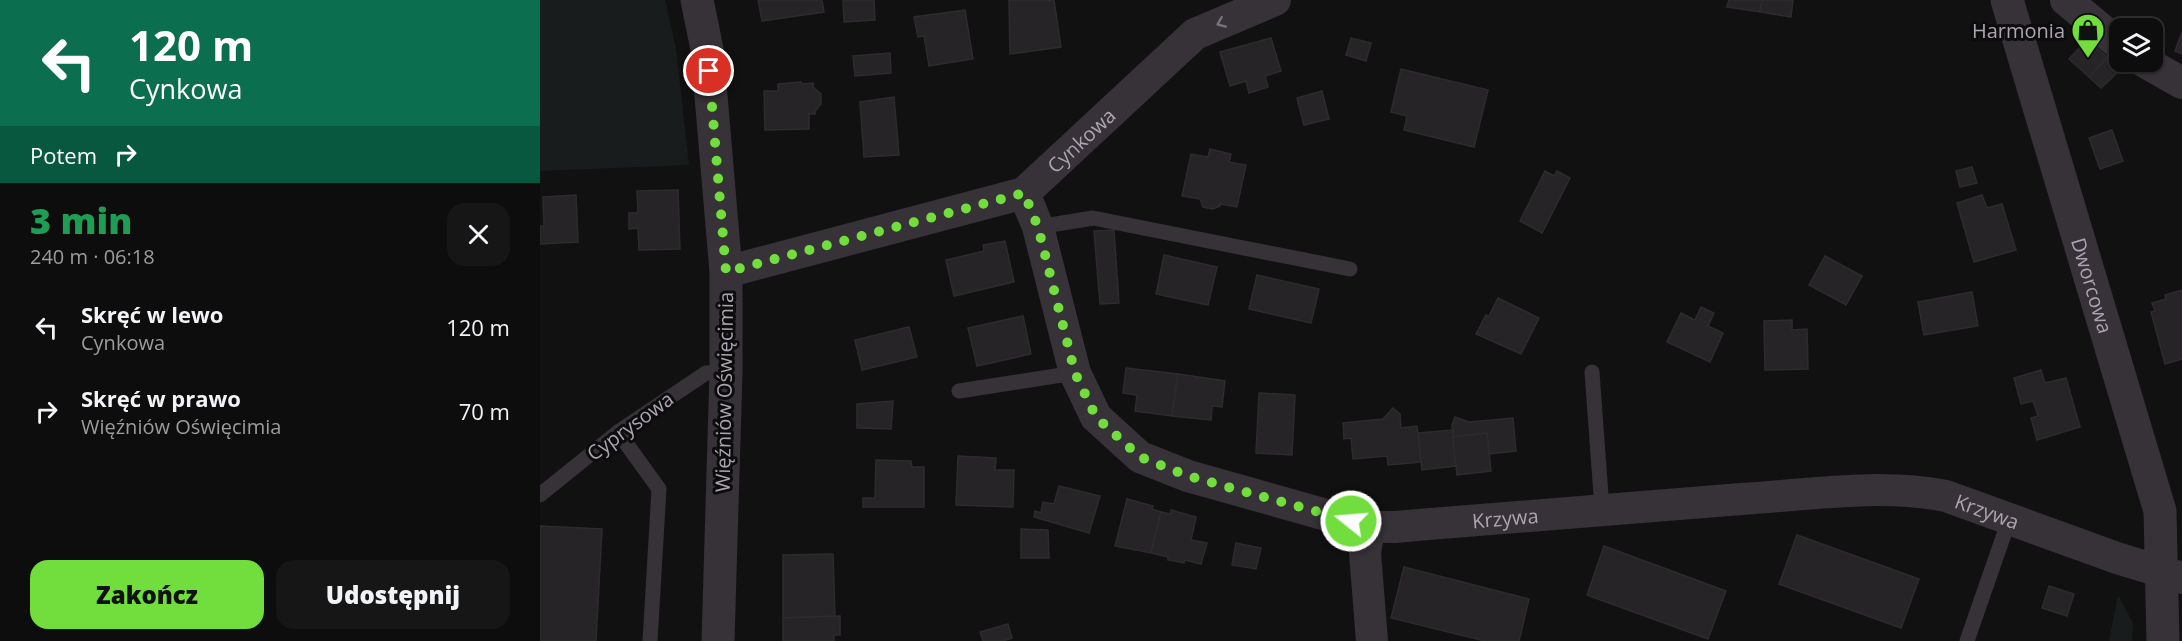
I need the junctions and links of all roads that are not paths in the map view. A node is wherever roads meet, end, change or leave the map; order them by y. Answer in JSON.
{"nodes":[{"id":1,"x":697,"y":0,"type":"edge"},
{"id":2,"x":1275,"y":0,"type":"edge"},
{"id":3,"x":2007,"y":0,"type":"edge"},
{"id":4,"x":2066,"y":0,"type":"edge"},
{"id":5,"x":2109,"y":36,"type":"edge"},
{"id":6,"x":2163,"y":72,"type":"edge"},
{"id":7,"x":2182,"y":83,"type":"edge"},
{"id":8,"x":1024,"y":193,"type":"junction"},
{"id":9,"x":1038,"y":227,"type":"junction"},
{"id":10,"x":1350,"y":269,"type":"dead end"},
{"id":11,"x":726,"y":272,"type":"junction"},
{"id":12,"x":726,"y":372,"type":"junction"},
{"id":13,"x":1592,"y":372,"type":"dead end"},
{"id":14,"x":1075,"y":373,"type":"junction"},
{"id":15,"x":959,"y":391,"type":"dead end"},
{"id":16,"x":618,"y":432,"type":"junction"},
{"id":17,"x":540,"y":495,"type":"edge"},
{"id":18,"x":1602,"y":510,"type":"junction"},
{"id":19,"x":2009,"y":520,"type":"junction"},
{"id":20,"x":1369,"y":527,"type":"junction"},
{"id":21,"x":2172,"y":575,"type":"edge"},
{"id":22,"x":650,"y":641,"type":"edge"},
{"id":23,"x":718,"y":641,"type":"edge"},
{"id":24,"x":1372,"y":641,"type":"edge"},
{"id":25,"x":1967,"y":641,"type":"edge"},
{"id":26,"x":2163,"y":641,"type":"edge"}],
"edges":[{"from":1,"to":11,"type":"street","name":"Więźniów Oświęcimia"},
{"from":2,"to":8,"type":"street","name":"Cynkowa","one_way":true},
{"from":3,"to":21,"type":"street","name":"Dworcowa"},
{"from":4,"to":5,"type":"street"},
{"from":6,"to":7,"type":"street"},
{"from":8,"to":9,"type":"street","name":"Krzywa"},
{"from":8,"to":11,"type":"street","name":"Cynkowa"},
{"from":9,"to":10,"type":"lane"},
{"from":9,"to":14,"type":"street","name":"Krzywa"},
{"from":11,"to":12,"type":"street","name":"Więźniów Oświęcimia"},
{"from":12,"to":16,"type":"lane","name":"Cyprysowa"},
{"from":12,"to":23,"type":"street","name":"Więźniów Oświęcimia"},
{"from":13,"to":18,"type":"lane"},
{"from":14,"to":15,"type":"lane"},
{"from":14,"to":20,"type":"street","name":"Krzywa"},
{"from":16,"to":17,"type":"lane","name":"Cyprysowa"},
{"from":16,"to":22,"type":"lane"},
{"from":18,"to":19,"type":"street","name":"Krzywa"},
{"from":18,"to":20,"type":"street","name":"Krzywa"},
{"from":19,"to":21,"type":"street","name":"Krzywa"},
{"from":19,"to":25,"type":"lane"},
{"from":20,"to":24,"type":"street"},
{"from":21,"to":26,"type":"street","name":"Dworcowa"}]}
